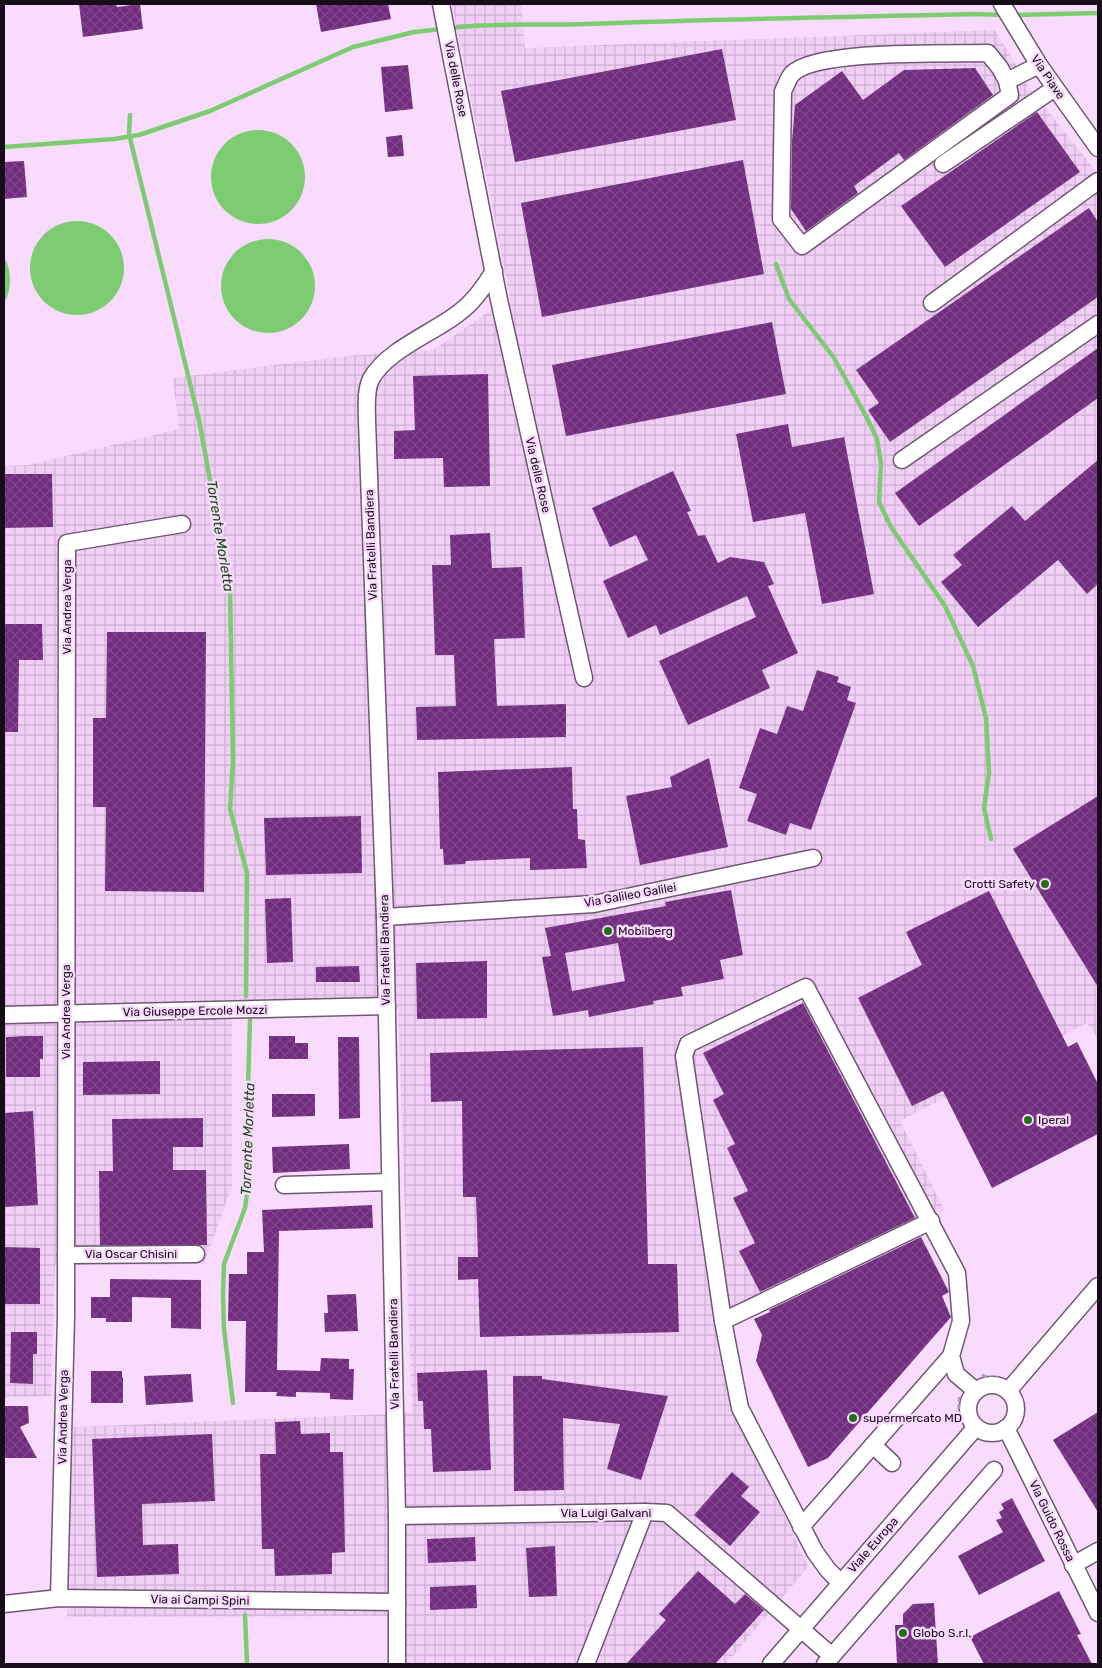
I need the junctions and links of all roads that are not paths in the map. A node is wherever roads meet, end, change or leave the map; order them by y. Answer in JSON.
{"nodes":[{"id":1,"x":441,"y":4,"type":"edge"},
{"id":2,"x":1002,"y":4,"type":"edge"},
{"id":3,"x":1039,"y":64,"type":"junction"},
{"id":4,"x":1007,"y":81,"type":"junction"},
{"id":5,"x":1055,"y":88,"type":"junction"},
{"id":6,"x":1098,"y":148,"type":"edge"},
{"id":7,"x":943,"y":164,"type":"dead end"},
{"id":8,"x":1098,"y":181,"type":"edge"},
{"id":9,"x":494,"y":271,"type":"junction"},
{"id":10,"x":932,"y":303,"type":"dead end"},
{"id":11,"x":1098,"y":324,"type":"edge"},
{"id":12,"x":902,"y":460,"type":"dead end"},
{"id":13,"x":182,"y":524,"type":"dead end"},
{"id":14,"x":584,"y":678,"type":"dead end"},
{"id":15,"x":814,"y":858,"type":"dead end"},
{"id":16,"x":384,"y":916,"type":"junction"},
{"id":17,"x":387,"y":1006,"type":"junction"},
{"id":18,"x":66,"y":1014,"type":"junction"},
{"id":19,"x":4,"y":1015,"type":"edge"},
{"id":20,"x":390,"y":1182,"type":"junction"},
{"id":21,"x":284,"y":1185,"type":"dead end"},
{"id":22,"x":931,"y":1221,"type":"junction"},
{"id":23,"x":196,"y":1254,"type":"dead end"},
{"id":24,"x":66,"y":1255,"type":"junction"},
{"id":25,"x":1098,"y":1286,"type":"edge"},
{"id":26,"x":723,"y":1321,"type":"junction"},
{"id":27,"x":951,"y":1356,"type":"junction"},
{"id":28,"x":976,"y":1391,"type":"junction"},
{"id":29,"x":1008,"y":1391,"type":"junction"},
{"id":30,"x":976,"y":1426,"type":"junction"},
{"id":31,"x":1006,"y":1428,"type":"junction"},
{"id":32,"x":873,"y":1445,"type":"junction"},
{"id":33,"x":892,"y":1463,"type":"dead end"},
{"id":34,"x":994,"y":1470,"type":"dead end"},
{"id":35,"x":646,"y":1512,"type":"junction"},
{"id":36,"x":397,"y":1516,"type":"junction"},
{"id":37,"x":802,"y":1527,"type":"junction"},
{"id":38,"x":1098,"y":1551,"type":"edge"},
{"id":39,"x":1073,"y":1565,"type":"junction"},
{"id":40,"x":841,"y":1583,"type":"junction"},
{"id":41,"x":59,"y":1598,"type":"junction"},
{"id":42,"x":396,"y":1602,"type":"junction"},
{"id":43,"x":4,"y":1604,"type":"edge"},
{"id":44,"x":1098,"y":1613,"type":"edge"},
{"id":45,"x":801,"y":1629,"type":"junction"},
{"id":46,"x":828,"y":1660,"type":"edge"},
{"id":47,"x":397,"y":1664,"type":"edge"},
{"id":48,"x":586,"y":1664,"type":"edge"},
{"id":49,"x":771,"y":1664,"type":"edge"}],
"edges":[{"from":1,"to":9,"type":"street","name":"Via delle Rose"},
{"from":2,"to":3,"type":"street","name":"Via Piave"},
{"from":3,"to":4,"type":"street"},
{"from":3,"to":5,"type":"street","name":"Via Piave"},
{"from":4,"to":4,"type":"street"},
{"from":5,"to":6,"type":"street","name":"Via Piave"},
{"from":5,"to":7,"type":"street"},
{"from":8,"to":10,"type":"street"},
{"from":9,"to":14,"type":"street","name":"Via delle Rose"},
{"from":9,"to":16,"type":"street","name":"Via Fratelli Bandiera"},
{"from":11,"to":12,"type":"street"},
{"from":13,"to":18,"type":"street","name":"Via Andrea Verga"},
{"from":15,"to":16,"type":"street","name":"Via Galileo Galilei"},
{"from":16,"to":17,"type":"street","name":"Via Fratelli Bandiera"},
{"from":17,"to":18,"type":"street","name":"Via Giuseppe Ercole Mozzi"},
{"from":17,"to":20,"type":"street","name":"Via Fratelli Bandiera"},
{"from":18,"to":19,"type":"street","name":"Via Giuseppe Ercole Mozzi"},
{"from":18,"to":24,"type":"street","name":"Via Andrea Verga"},
{"from":20,"to":21,"type":"street"},
{"from":20,"to":36,"type":"street","name":"Via Fratelli Bandiera"},
{"from":22,"to":26,"type":"street"},
{"from":22,"to":26,"type":"street"},
{"from":22,"to":27,"type":"street"},
{"from":23,"to":24,"type":"street","name":"Via Oscar Chisini"},
{"from":24,"to":41,"type":"street","name":"Via Andrea Verga"},
{"from":25,"to":29,"type":"street"},
{"from":26,"to":37,"type":"street"},
{"from":27,"to":28,"type":"street"},
{"from":27,"to":32,"type":"street"},
{"from":28,"to":29,"type":"street"},
{"from":28,"to":30,"type":"street"},
{"from":29,"to":31,"type":"street"},
{"from":30,"to":31,"type":"street"},
{"from":30,"to":40,"type":"street","name":"Viale Europa"},
{"from":31,"to":39,"type":"street","name":"Via Guido Rossa"},
{"from":32,"to":33,"type":"street"},
{"from":32,"to":37,"type":"street"},
{"from":34,"to":46,"type":"street"},
{"from":35,"to":36,"type":"street","name":"Via Luigi Galvani"},
{"from":35,"to":45,"type":"street","name":"Via Luigi Galvani"},
{"from":35,"to":48,"type":"street"},
{"from":36,"to":42,"type":"street","name":"Via Fratelli Bandiera"},
{"from":37,"to":40,"type":"street"},
{"from":38,"to":39,"type":"street"},
{"from":39,"to":44,"type":"street","name":"Via Guido Rossa"},
{"from":40,"to":45,"type":"street","name":"Viale Europa"},
{"from":41,"to":42,"type":"street","name":"Via ai Campi Spini"},
{"from":41,"to":43,"type":"street","name":"Via ai Campi Spini"},
{"from":42,"to":47,"type":"street","name":"Via Fratelli Bandiera"},
{"from":45,"to":46,"type":"street","name":"Via Luigi Galvani"},
{"from":45,"to":49,"type":"street","name":"Viale Europa"}]}
